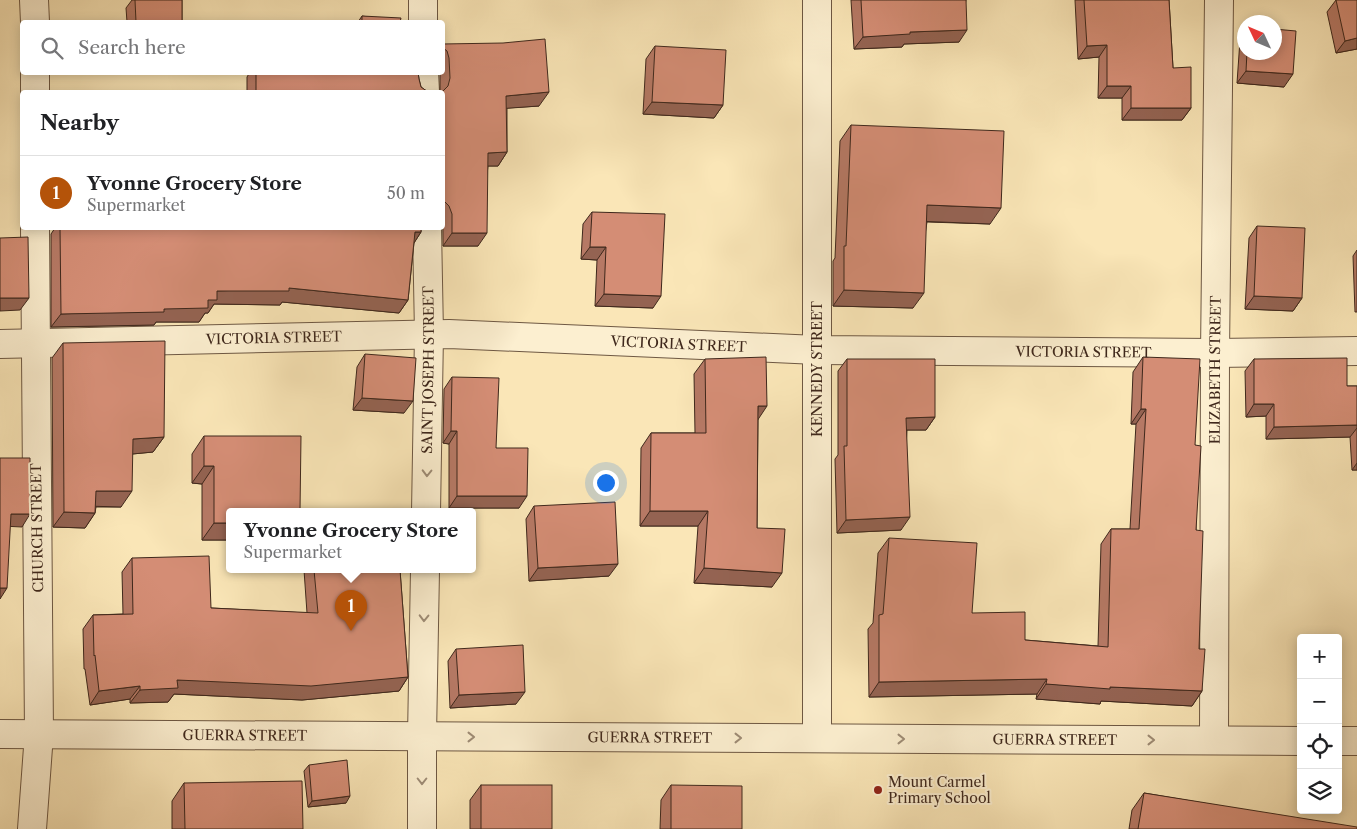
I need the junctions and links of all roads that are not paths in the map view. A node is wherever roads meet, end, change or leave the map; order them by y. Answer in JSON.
{"nodes":[{"id":1,"x":34,"y":0,"type":"edge"},
{"id":2,"x":423,"y":0,"type":"edge"},
{"id":3,"x":817,"y":0,"type":"edge"},
{"id":4,"x":1219,"y":0,"type":"edge"},
{"id":5,"x":34,"y":20,"type":"edge"},
{"id":6,"x":423,"y":20,"type":"edge"},
{"id":7,"x":35,"y":75,"type":"edge"},
{"id":8,"x":424,"y":75,"type":"edge"},
{"id":9,"x":35,"y":90,"type":"edge"},
{"id":10,"x":425,"y":90,"type":"edge"},
{"id":11,"x":35,"y":230,"type":"edge"},
{"id":12,"x":427,"y":230,"type":"edge"},
{"id":13,"x":429,"y":334,"type":"junction"},
{"id":14,"x":0,"y":344,"type":"edge"},
{"id":15,"x":35,"y":344,"type":"junction"},
{"id":16,"x":817,"y":350,"type":"junction"},
{"id":17,"x":1357,"y":351,"type":"edge"},
{"id":18,"x":1215,"y":353,"type":"junction"},
{"id":19,"x":426,"y":508,"type":"edge"},
{"id":20,"x":425,"y":573,"type":"edge"},
{"id":21,"x":0,"y":734,"type":"edge"},
{"id":22,"x":39,"y":734,"type":"junction"},
{"id":23,"x":422,"y":736,"type":"junction"},
{"id":24,"x":816,"y":738,"type":"junction"},
{"id":25,"x":1214,"y":740,"type":"junction"},
{"id":26,"x":1297,"y":741,"type":"edge"},
{"id":27,"x":1342,"y":741,"type":"edge"},
{"id":28,"x":1357,"y":741,"type":"edge"},
{"id":29,"x":32,"y":829,"type":"edge"},
{"id":30,"x":422,"y":829,"type":"edge"}],
"edges":[{"from":1,"to":5,"type":"street"},
{"from":2,"to":6,"type":"street"},
{"from":3,"to":16,"type":"street","name":"KENNEDY STREET"},
{"from":4,"to":18,"type":"street","name":"ELIZABETH STREET"},
{"from":7,"to":9,"type":"street"},
{"from":8,"to":10,"type":"street"},
{"from":11,"to":15,"type":"street","name":"CHURCH STREET"},
{"from":12,"to":13,"type":"street","name":"SAINT JOSEPH STREET"},
{"from":13,"to":15,"type":"street","name":"VICTORIA STREET"},
{"from":13,"to":16,"type":"street","name":"VICTORIA STREET"},
{"from":13,"to":19,"type":"street","name":"SAINT JOSEPH STREET","one_way":true},
{"from":14,"to":15,"type":"street","name":"VICTORIA STREET"},
{"from":15,"to":22,"type":"street","name":"CHURCH STREET"},
{"from":16,"to":18,"type":"street","name":"VICTORIA STREET"},
{"from":16,"to":24,"type":"street","name":"KENNEDY STREET"},
{"from":17,"to":18,"type":"street","name":"VICTORIA STREET"},
{"from":18,"to":25,"type":"street","name":"ELIZABETH STREET"},
{"from":20,"to":23,"type":"street","one_way":true},
{"from":21,"to":22,"type":"street","name":"GUERRA STREET"},
{"from":22,"to":23,"type":"street","name":"GUERRA STREET"},
{"from":22,"to":29,"type":"street","name":"CHURCH STREET"},
{"from":23,"to":24,"type":"street","name":"GUERRA STREET","one_way":true},
{"from":23,"to":30,"type":"street","one_way":true},
{"from":24,"to":25,"type":"street","name":"GUERRA STREET","one_way":true},
{"from":25,"to":26,"type":"street","name":"GUERRA STREET"},
{"from":27,"to":28,"type":"street"}]}
